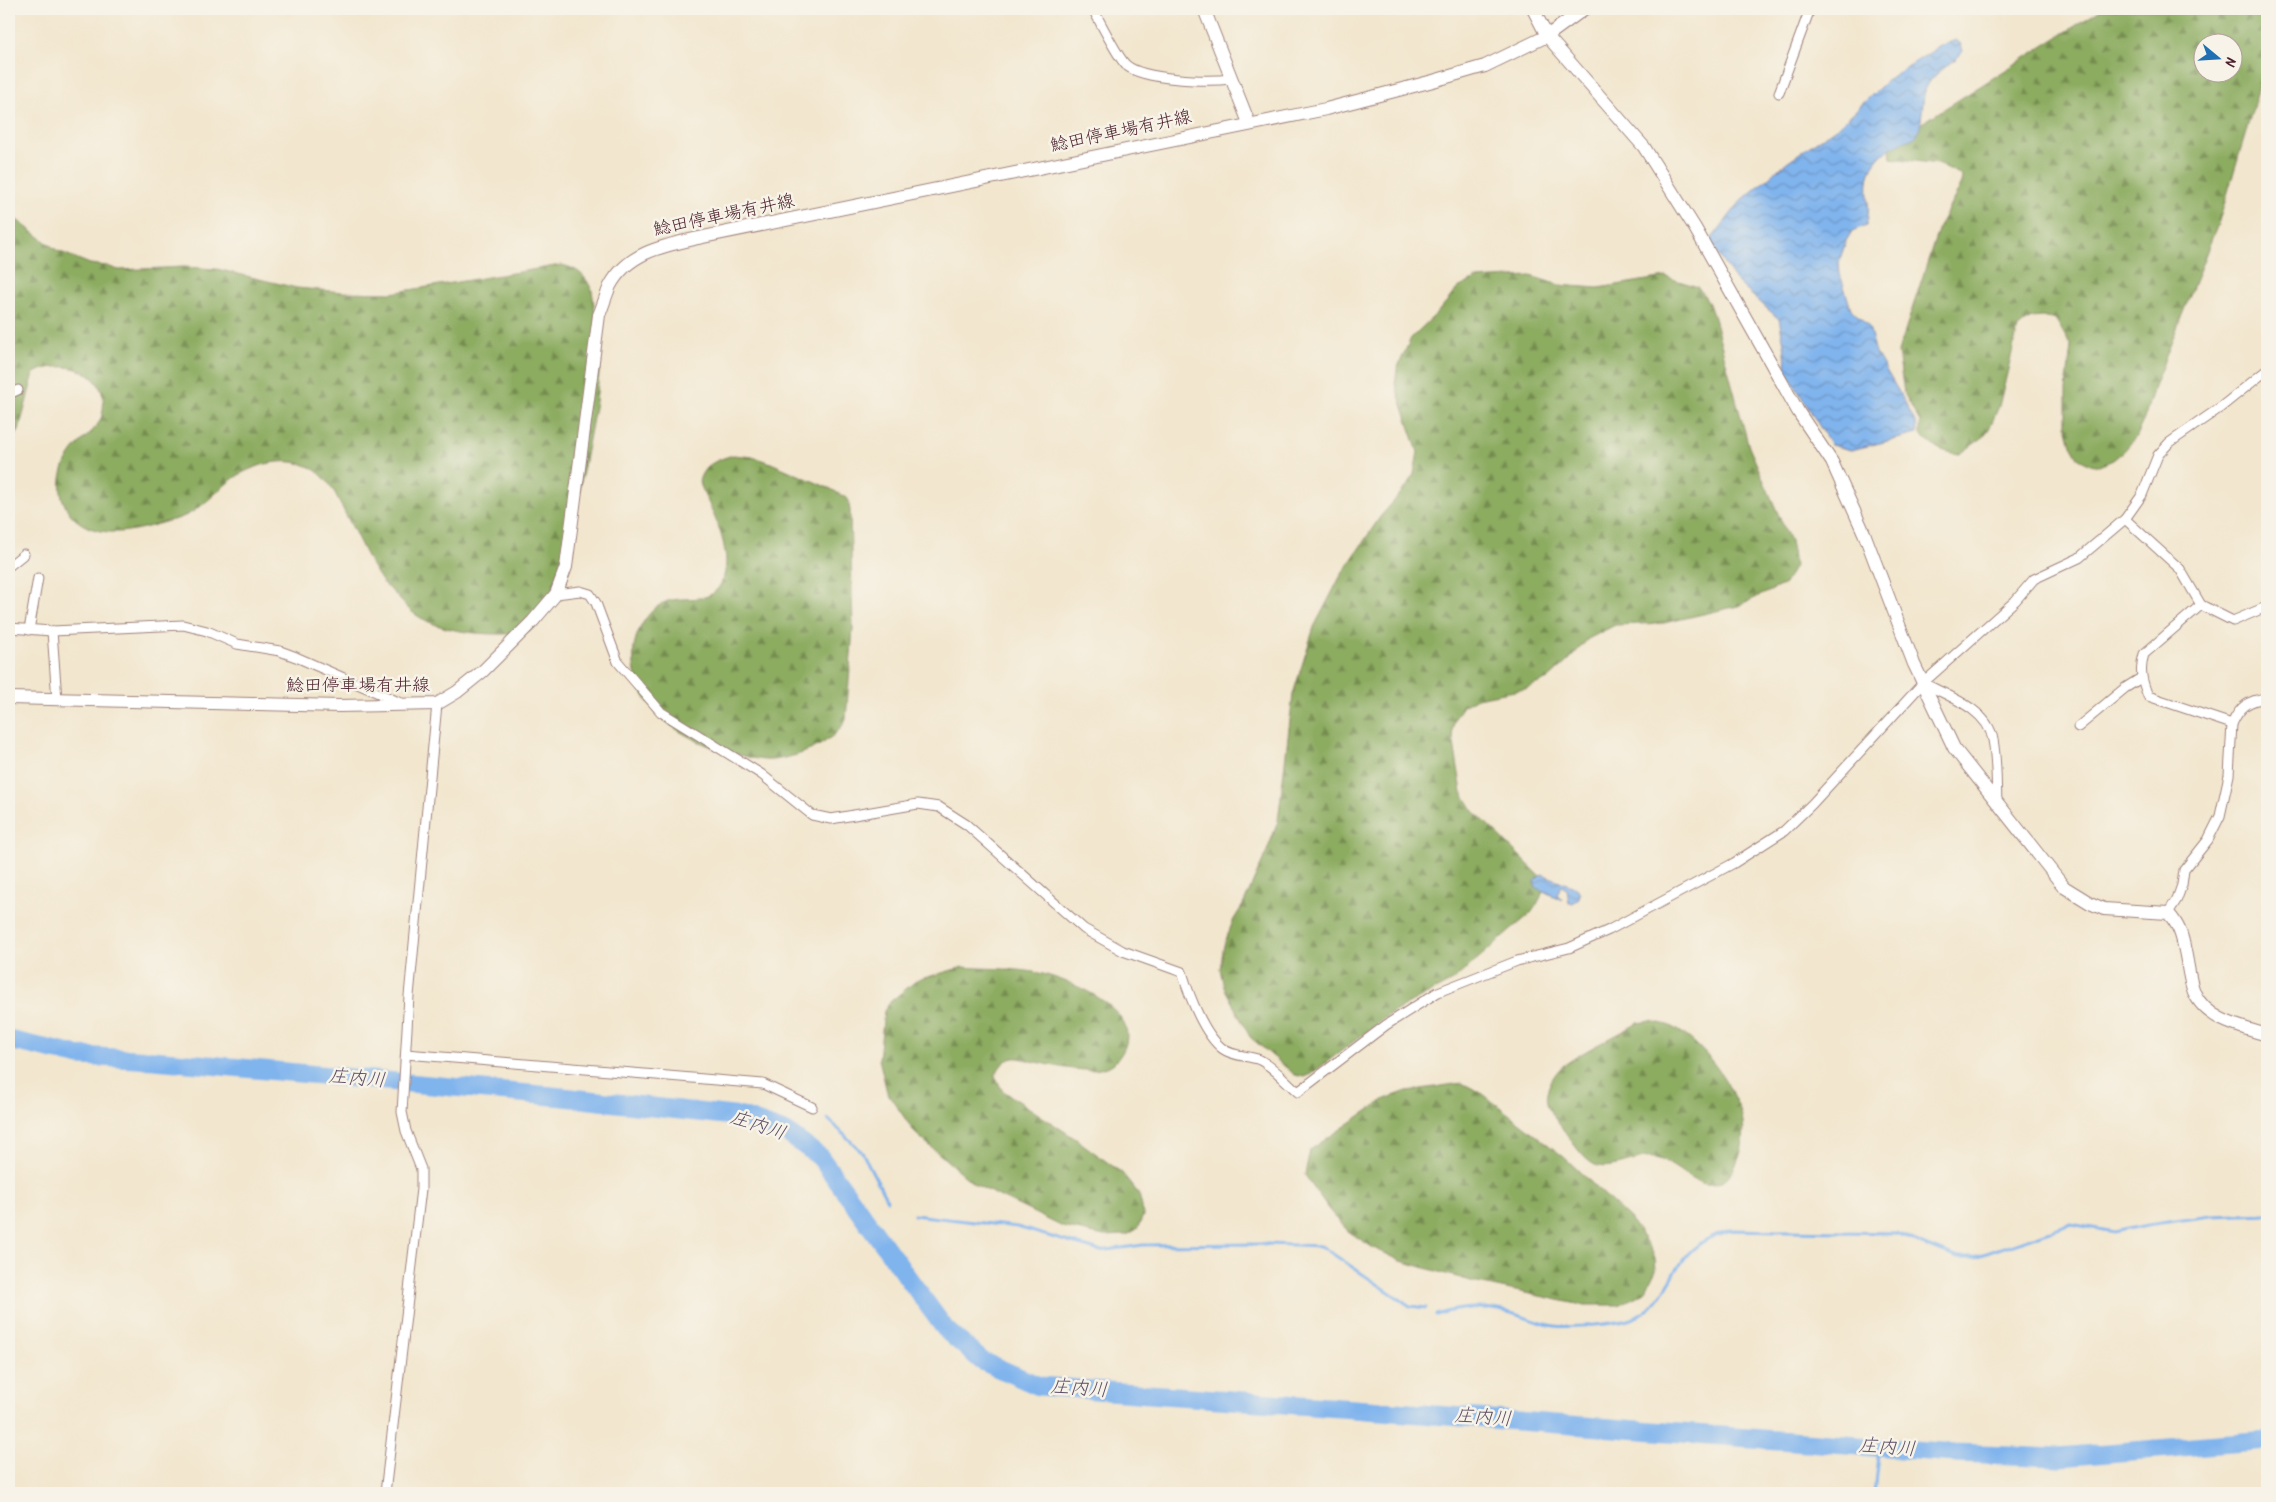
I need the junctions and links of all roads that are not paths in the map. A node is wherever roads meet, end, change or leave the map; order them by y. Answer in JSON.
{"nodes":[{"id":1,"x":1092,"y":9,"type":"edge"},
{"id":2,"x":1204,"y":9,"type":"edge"},
{"id":3,"x":1533,"y":9,"type":"edge"},
{"id":4,"x":1584,"y":9,"type":"edge"},
{"id":5,"x":1810,"y":9,"type":"edge"},
{"id":6,"x":1548,"y":36,"type":"junction"},
{"id":7,"x":1231,"y":79,"type":"junction"},
{"id":8,"x":1779,"y":93,"type":"dead end"},
{"id":9,"x":1249,"y":123,"type":"junction"},
{"id":10,"x":2267,"y":370,"type":"edge"},
{"id":11,"x":2126,"y":519,"type":"junction"},
{"id":12,"x":24,"y":554,"type":"dead end"},
{"id":13,"x":9,"y":566,"type":"edge"},
{"id":14,"x":38,"y":578,"type":"dead end"},
{"id":15,"x":556,"y":594,"type":"junction"},
{"id":16,"x":2201,"y":605,"type":"junction"},
{"id":17,"x":2266,"y":607,"type":"edge"},
{"id":18,"x":9,"y":628,"type":"edge"},
{"id":19,"x":29,"y":630,"type":"junction"},
{"id":20,"x":52,"y":631,"type":"junction"},
{"id":21,"x":2141,"y":678,"type":"junction"},
{"id":22,"x":1923,"y":683,"type":"junction"},
{"id":23,"x":9,"y":698,"type":"edge"},
{"id":24,"x":2267,"y":698,"type":"edge"},
{"id":25,"x":58,"y":700,"type":"junction"},
{"id":26,"x":437,"y":704,"type":"junction"},
{"id":27,"x":409,"y":706,"type":"junction"},
{"id":28,"x":2232,"y":724,"type":"junction"},
{"id":29,"x":2078,"y":727,"type":"dead end"},
{"id":30,"x":1998,"y":803,"type":"junction"},
{"id":31,"x":2168,"y":913,"type":"junction"},
{"id":32,"x":2267,"y":1035,"type":"edge"},
{"id":33,"x":406,"y":1055,"type":"junction"},
{"id":34,"x":812,"y":1107,"type":"dead end"},
{"id":35,"x":385,"y":1493,"type":"edge"}],
"edges":[{"from":1,"to":7,"type":"street"},
{"from":2,"to":7,"type":"main road"},
{"from":3,"to":6,"type":"main road"},
{"from":4,"to":6,"type":"main road","name":"鯰田停車場有井線"},
{"from":5,"to":8,"type":"street"},
{"from":6,"to":9,"type":"main road","name":"鯰田停車場有井線"},
{"from":6,"to":22,"type":"main road"},
{"from":7,"to":9,"type":"main road"},
{"from":9,"to":15,"type":"main road","name":"鯰田停車場有井線"},
{"from":10,"to":11,"type":"street"},
{"from":11,"to":16,"type":"street"},
{"from":11,"to":22,"type":"street"},
{"from":12,"to":13,"type":"street"},
{"from":14,"to":19,"type":"street"},
{"from":15,"to":22,"type":"street"},
{"from":15,"to":26,"type":"main road","name":"鯰田停車場有井線"},
{"from":16,"to":17,"type":"street"},
{"from":16,"to":21,"type":"street"},
{"from":18,"to":19,"type":"street"},
{"from":19,"to":20,"type":"street"},
{"from":20,"to":25,"type":"street"},
{"from":20,"to":27,"type":"street"},
{"from":21,"to":28,"type":"street"},
{"from":21,"to":29,"type":"street"},
{"from":22,"to":30,"type":"main road"},
{"from":22,"to":30,"type":"street"},
{"from":23,"to":25,"type":"main road","name":"鯰田停車場有井線"},
{"from":24,"to":28,"type":"street"},
{"from":25,"to":27,"type":"main road","name":"鯰田停車場有井線"},
{"from":26,"to":27,"type":"main road","name":"鯰田停車場有井線"},
{"from":26,"to":33,"type":"street"},
{"from":28,"to":31,"type":"street"},
{"from":30,"to":31,"type":"main road"},
{"from":31,"to":32,"type":"main road"},
{"from":33,"to":34,"type":"street"},
{"from":33,"to":35,"type":"street"}]}
